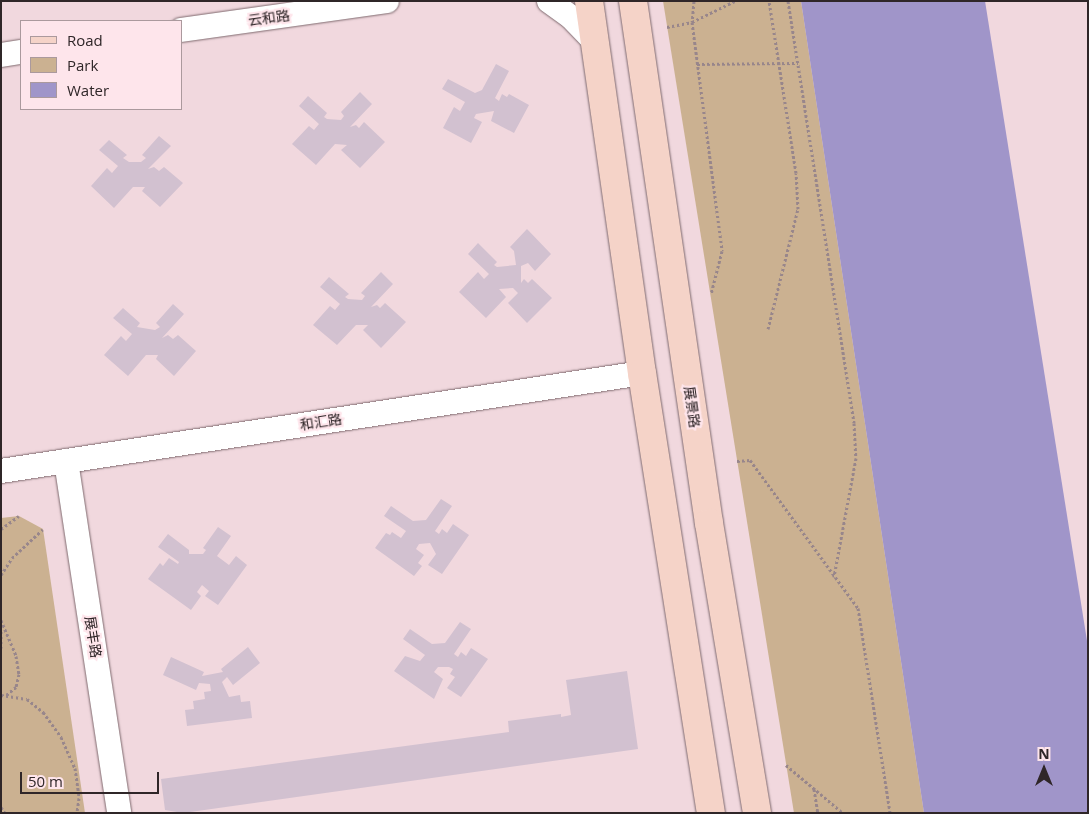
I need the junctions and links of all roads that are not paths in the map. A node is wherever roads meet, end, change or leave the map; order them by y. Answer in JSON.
{"nodes":[{"id":1,"x":387,"y":1,"type":"edge"},
{"id":2,"x":549,"y":1,"type":"edge"},
{"id":3,"x":589,"y":1,"type":"edge"},
{"id":4,"x":633,"y":1,"type":"edge"},
{"id":5,"x":182,"y":30,"type":"edge"},
{"id":6,"x":595,"y":42,"type":"junction"},
{"id":7,"x":20,"y":52,"type":"edge"},
{"id":8,"x":1,"y":55,"type":"edge"},
{"id":9,"x":642,"y":373,"type":"junction"},
{"id":10,"x":66,"y":461,"type":"junction"},
{"id":11,"x":1,"y":471,"type":"edge"},
{"id":12,"x":119,"y":813,"type":"edge"},
{"id":13,"x":711,"y":813,"type":"edge"},
{"id":14,"x":757,"y":813,"type":"edge"}],
"edges":[{"from":1,"to":5,"type":"street","name":"云和路"},
{"from":2,"to":6,"type":"street"},
{"from":3,"to":6,"type":"main road"},
{"from":4,"to":14,"type":"main road","name":"展景路"},
{"from":6,"to":9,"type":"main road"},
{"from":7,"to":8,"type":"street"},
{"from":9,"to":10,"type":"street","name":"和汇路"},
{"from":9,"to":13,"type":"main road"},
{"from":10,"to":11,"type":"street","name":"和汇路"},
{"from":10,"to":12,"type":"street","name":"展丰路"}]}
